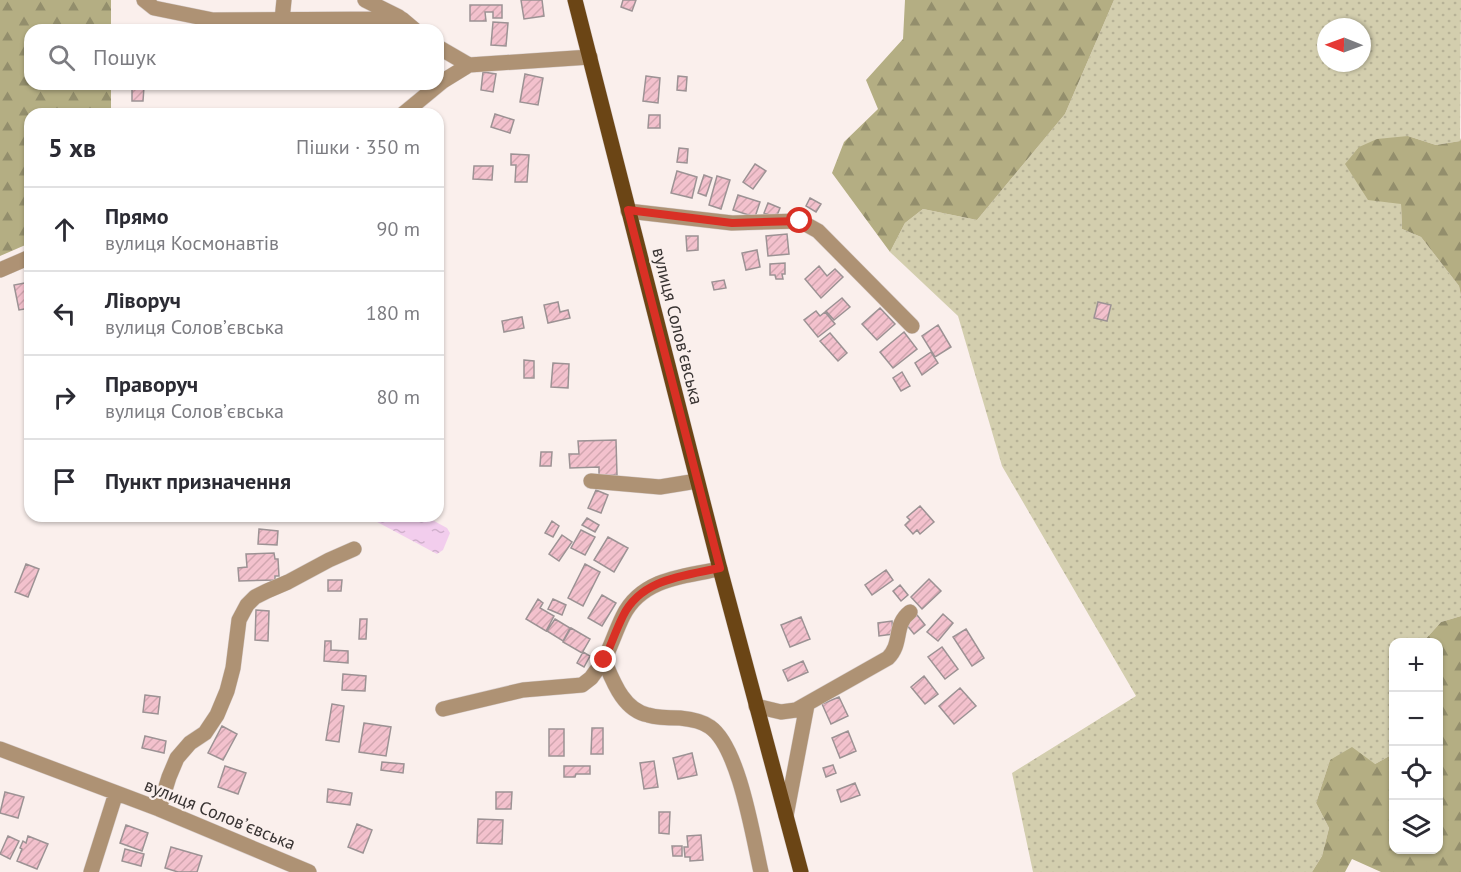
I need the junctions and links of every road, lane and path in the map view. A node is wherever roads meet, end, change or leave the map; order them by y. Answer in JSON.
{"nodes":[{"id":1,"x":144,"y":0,"type":"edge"},
{"id":2,"x":284,"y":0,"type":"edge"},
{"id":3,"x":365,"y":0,"type":"edge"},
{"id":4,"x":575,"y":0,"type":"edge"},
{"id":5,"x":402,"y":19,"type":"junction"},
{"id":6,"x":282,"y":20,"type":"junction"},
{"id":7,"x":408,"y":24,"type":"edge"},
{"id":8,"x":444,"y":50,"type":"edge"},
{"id":9,"x":590,"y":57,"type":"junction"},
{"id":10,"x":469,"y":65,"type":"junction"},
{"id":11,"x":444,"y":80,"type":"edge"},
{"id":12,"x":432,"y":90,"type":"edge"},
{"id":13,"x":410,"y":108,"type":"edge"},
{"id":14,"x":628,"y":210,"type":"junction"},
{"id":15,"x":24,"y":260,"type":"edge"},
{"id":16,"x":0,"y":270,"type":"edge"},
{"id":17,"x":912,"y":326,"type":"dead end"},
{"id":18,"x":591,"y":481,"type":"dead end"},
{"id":19,"x":697,"y":481,"type":"junction"},
{"id":20,"x":354,"y":549,"type":"dead end"},
{"id":21,"x":720,"y":568,"type":"junction"},
{"id":22,"x":910,"y":612,"type":"dead end"},
{"id":23,"x":604,"y":660,"type":"junction"},
{"id":24,"x":807,"y":705,"type":"junction"},
{"id":25,"x":756,"y":706,"type":"junction"},
{"id":26,"x":442,"y":709,"type":"dead end"},
{"id":27,"x":0,"y":748,"type":"edge"},
{"id":28,"x":116,"y":793,"type":"junction"},
{"id":29,"x":159,"y":809,"type":"junction"},
{"id":30,"x":786,"y":816,"type":"junction"},
{"id":31,"x":91,"y":872,"type":"edge"},
{"id":32,"x":309,"y":872,"type":"edge"},
{"id":33,"x":761,"y":872,"type":"edge"},
{"id":34,"x":801,"y":872,"type":"edge"}],
"edges":[{"from":1,"to":6,"type":"street"},
{"from":2,"to":6,"type":"street"},
{"from":3,"to":5,"type":"street"},
{"from":4,"to":9,"type":"main road","name":"вулиця Соловʼєвська"},
{"from":5,"to":6,"type":"street"},
{"from":5,"to":7,"type":"street"},
{"from":8,"to":10,"type":"street"},
{"from":9,"to":10,"type":"street"},
{"from":9,"to":14,"type":"main road","name":"вулиця Соловʼєвська"},
{"from":10,"to":11,"type":"street"},
{"from":12,"to":13,"type":"street"},
{"from":14,"to":17,"type":"street"},
{"from":14,"to":19,"type":"main road","name":"вулиця Соловʼєвська"},
{"from":15,"to":16,"type":"street"},
{"from":18,"to":19,"type":"street"},
{"from":19,"to":21,"type":"main road","name":"вулиця Соловʼєвська"},
{"from":20,"to":29,"type":"street"},
{"from":21,"to":23,"type":"street"},
{"from":21,"to":25,"type":"main road","name":"вулиця Соловʼєвська"},
{"from":22,"to":24,"type":"street"},
{"from":23,"to":26,"type":"street"},
{"from":23,"to":33,"type":"street"},
{"from":24,"to":25,"type":"street"},
{"from":24,"to":30,"type":"street"},
{"from":25,"to":30,"type":"main road","name":"вулиця Соловʼєвська"},
{"from":27,"to":28,"type":"street","name":"вулиця Соловʼєвська"},
{"from":28,"to":29,"type":"street","name":"вулиця Соловʼєвська"},
{"from":28,"to":31,"type":"street","name":"вулиця Соловʼєвська"},
{"from":29,"to":32,"type":"street","name":"вулиця Соловʼєвська"},
{"from":30,"to":34,"type":"main road","name":"вулиця Соловʼєвська"}]}
